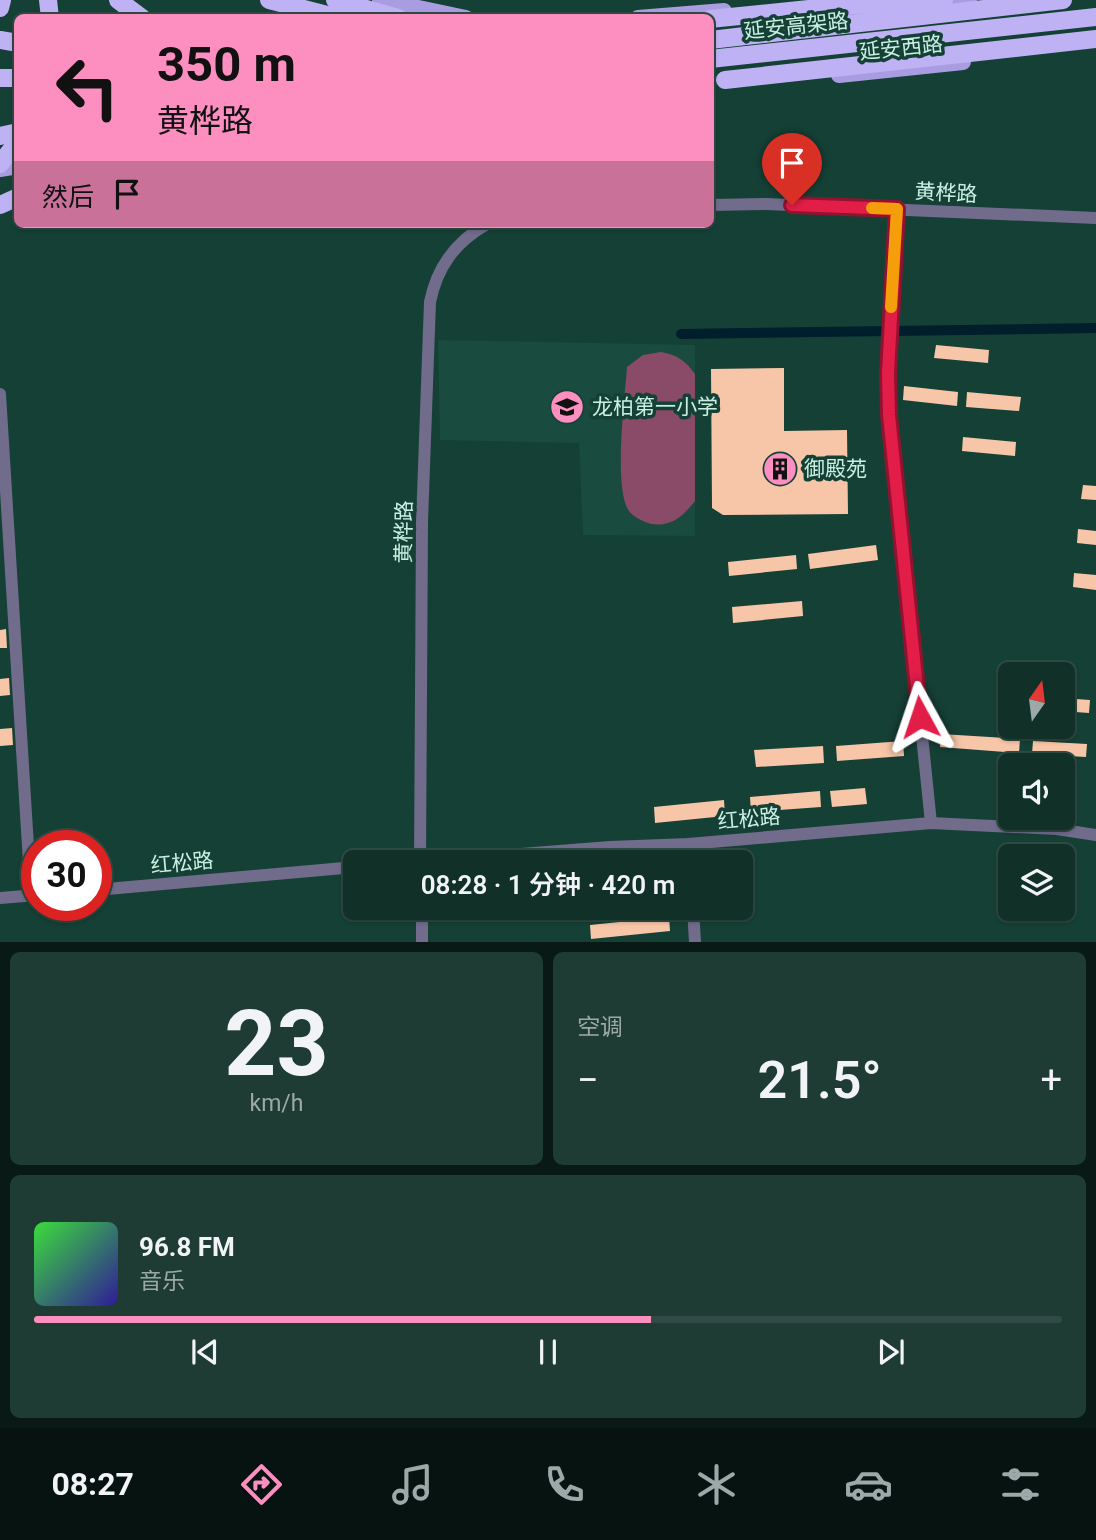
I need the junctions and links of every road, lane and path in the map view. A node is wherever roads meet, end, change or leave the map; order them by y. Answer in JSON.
{"nodes":[{"id":1,"x":2,"y":0,"type":"edge"},
{"id":2,"x":118,"y":0,"type":"edge"},
{"id":3,"x":269,"y":0,"type":"edge"},
{"id":4,"x":322,"y":0,"type":"edge"},
{"id":5,"x":335,"y":0,"type":"edge"},
{"id":6,"x":380,"y":0,"type":"edge"},
{"id":7,"x":859,"y":0,"type":"edge"},
{"id":8,"x":944,"y":0,"type":"edge"},
{"id":9,"x":970,"y":0,"type":"edge"},
{"id":10,"x":1063,"y":0,"type":"edge"},
{"id":11,"x":0,"y":8,"type":"edge"},
{"id":12,"x":137,"y":14,"type":"edge"},
{"id":13,"x":323,"y":14,"type":"edge"},
{"id":14,"x":376,"y":14,"type":"edge"},
{"id":15,"x":384,"y":14,"type":"edge"},
{"id":16,"x":447,"y":14,"type":"edge"},
{"id":17,"x":687,"y":14,"type":"edge"},
{"id":18,"x":1096,"y":17,"type":"edge"},
{"id":19,"x":714,"y":19,"type":"edge"},
{"id":20,"x":714,"y":26,"type":"edge"},
{"id":21,"x":1096,"y":38,"type":"edge"},
{"id":22,"x":714,"y":40,"type":"edge"},
{"id":23,"x":839,"y":45,"type":"junction"},
{"id":24,"x":1096,"y":47,"type":"edge"},
{"id":25,"x":714,"y":59,"type":"edge"},
{"id":26,"x":714,"y":65,"type":"edge"},
{"id":27,"x":718,"y":80,"type":"edge"},
{"id":28,"x":14,"y":151,"type":"edge"},
{"id":29,"x":0,"y":167,"type":"edge"},
{"id":30,"x":714,"y":205,"type":"edge"},
{"id":31,"x":897,"y":209,"type":"junction"},
{"id":32,"x":1096,"y":218,"type":"edge"},
{"id":33,"x":481,"y":228,"type":"edge"},
{"id":34,"x":0,"y":394,"type":"edge"},
{"id":35,"x":931,"y":823,"type":"junction"},
{"id":36,"x":30,"y":830,"type":"edge"},
{"id":37,"x":1096,"y":835,"type":"edge"},
{"id":38,"x":688,"y":844,"type":"junction"},
{"id":39,"x":420,"y":850,"type":"edge"},
{"id":40,"x":572,"y":850,"type":"edge"},
{"id":41,"x":689,"y":850,"type":"edge"},
{"id":42,"x":343,"y":868,"type":"edge"},
{"id":43,"x":112,"y":889,"type":"edge"},
{"id":44,"x":21,"y":896,"type":"edge"},
{"id":45,"x":0,"y":898,"type":"edge"},
{"id":46,"x":422,"y":920,"type":"edge"},
{"id":47,"x":694,"y":920,"type":"edge"},
{"id":48,"x":422,"y":942,"type":"edge"},
{"id":49,"x":695,"y":942,"type":"edge"}],
"edges":[{"from":1,"to":11,"type":"highway"},
{"from":2,"to":12,"type":"highway"},
{"from":3,"to":13,"type":"highway"},
{"from":4,"to":14,"type":"main road"},
{"from":5,"to":15,"type":"highway"},
{"from":6,"to":16,"type":"main road"},
{"from":7,"to":17,"type":"main road"},
{"from":8,"to":19,"type":"highway"},
{"from":9,"to":20,"type":"main road","name":"延安西路"},
{"from":10,"to":22,"type":"highway","name":"延安高架路"},
{"from":18,"to":23,"type":"highway","name":"延安高架路"},
{"from":21,"to":27,"type":"highway"},
{"from":23,"to":25,"type":"highway","name":"延安高架路"},
{"from":23,"to":26,"type":"highway"},
{"from":24,"to":27,"type":"main road","name":"延安西路"},
{"from":28,"to":29,"type":"highway","bridge":true},
{"from":30,"to":31,"type":"street","name":"黄桦路"},
{"from":31,"to":32,"type":"street","name":"黄桦路"},
{"from":31,"to":35,"type":"street"},
{"from":33,"to":39,"type":"street","name":"黄桦路"},
{"from":34,"to":36,"type":"street"},
{"from":35,"to":37,"type":"street","name":"红松路"},
{"from":35,"to":38,"type":"street","name":"红松路"},
{"from":38,"to":40,"type":"street","name":"红松路"},
{"from":38,"to":41,"type":"street"},
{"from":42,"to":43,"type":"street","name":"红松路"},
{"from":44,"to":45,"type":"street"},
{"from":46,"to":48,"type":"street"},
{"from":47,"to":49,"type":"street"}]}
